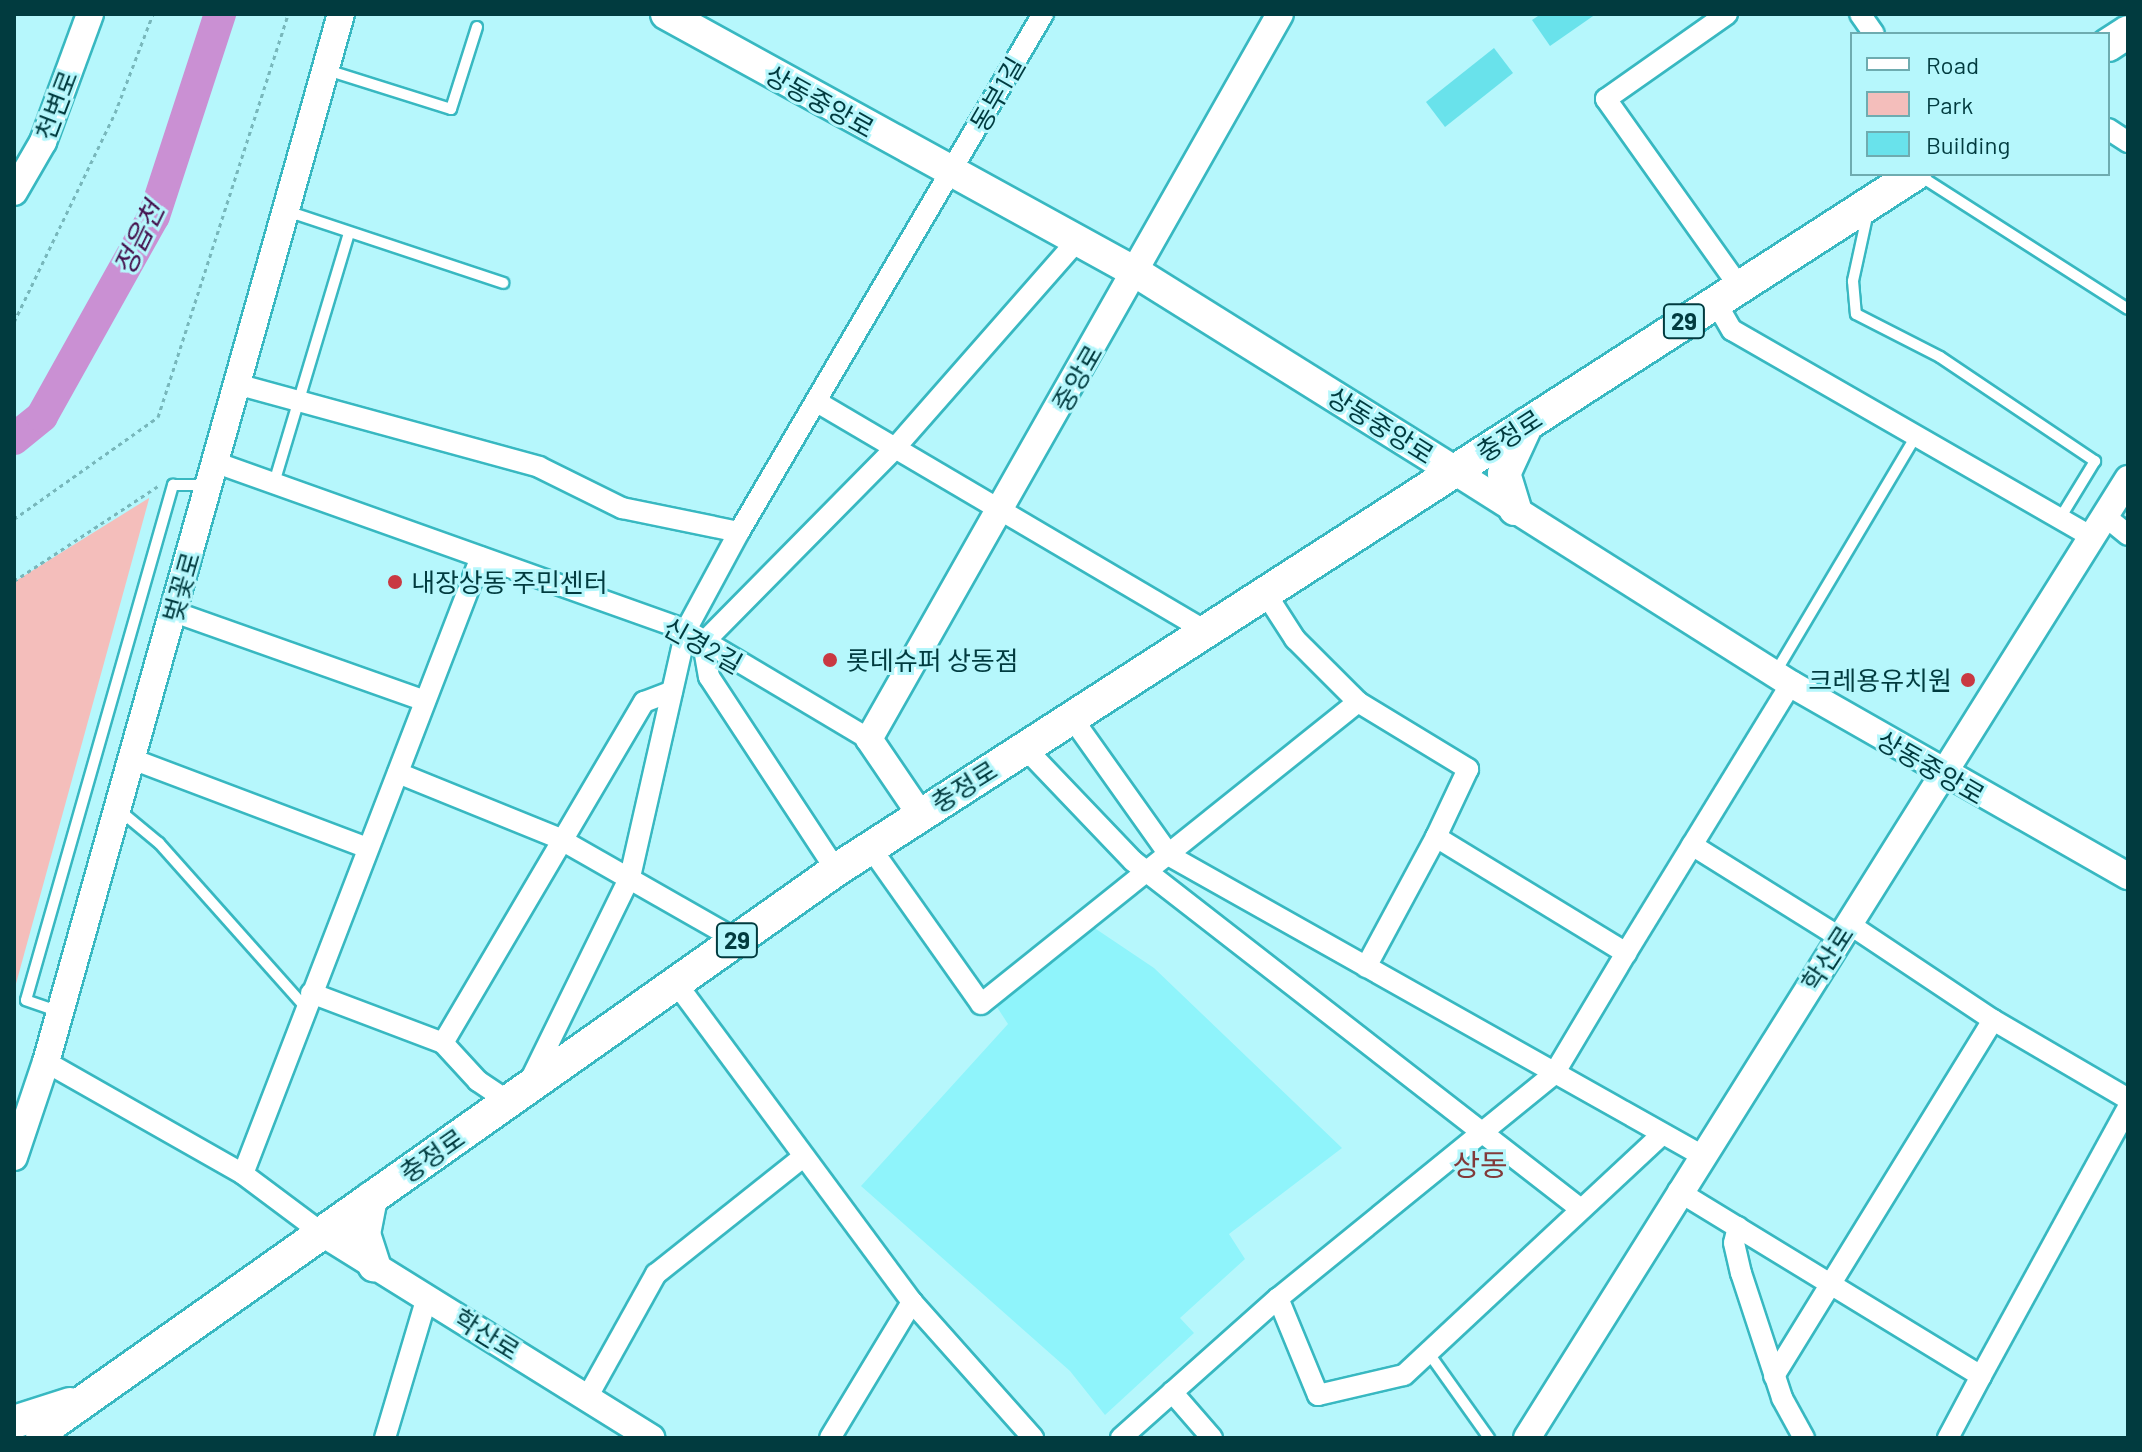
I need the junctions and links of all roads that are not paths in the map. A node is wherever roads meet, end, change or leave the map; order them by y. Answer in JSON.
{"nodes":[{"id":1,"x":90,"y":14,"type":"edge"},
{"id":2,"x":341,"y":14,"type":"edge"},
{"id":3,"x":666,"y":14,"type":"edge"},
{"id":4,"x":1043,"y":14,"type":"edge"},
{"id":5,"x":1280,"y":14,"type":"edge"},
{"id":6,"x":1727,"y":14,"type":"edge"},
{"id":7,"x":1860,"y":14,"type":"edge"},
{"id":8,"x":477,"y":27,"type":"dead end"},
{"id":9,"x":1873,"y":32,"type":"edge"},
{"id":10,"x":2128,"y":32,"type":"edge"},
{"id":11,"x":2110,"y":44,"type":"edge"},
{"id":12,"x":326,"y":70,"type":"junction"},
{"id":13,"x":2110,"y":130,"type":"edge"},
{"id":14,"x":2128,"y":142,"type":"edge"},
{"id":15,"x":952,"y":175,"type":"junction"},
{"id":16,"x":1913,"y":176,"type":"edge"},
{"id":17,"x":1919,"y":176,"type":"edge"},
{"id":18,"x":14,"y":192,"type":"edge"},
{"id":19,"x":1870,"y":203,"type":"junction"},
{"id":20,"x":287,"y":211,"type":"junction"},
{"id":21,"x":349,"y":233,"type":"junction"},
{"id":22,"x":1075,"y":243,"type":"junction"},
{"id":23,"x":1137,"y":273,"type":"junction"},
{"id":24,"x":503,"y":283,"type":"dead end"},
{"id":25,"x":1727,"y":293,"type":"junction"},
{"id":26,"x":2128,"y":309,"type":"edge"},
{"id":27,"x":240,"y":385,"type":"junction"},
{"id":28,"x":298,"y":401,"type":"junction"},
{"id":29,"x":817,"y":402,"type":"junction"},
{"id":30,"x":1527,"y":423,"type":"junction"},
{"id":31,"x":1915,"y":438,"type":"junction"},
{"id":32,"x":895,"y":448,"type":"junction"},
{"id":33,"x":1454,"y":471,"type":"junction"},
{"id":34,"x":214,"y":474,"type":"junction"},
{"id":35,"x":2128,"y":479,"type":"edge"},
{"id":36,"x":274,"y":483,"type":"junction"},
{"id":37,"x":1515,"y":509,"type":"junction"},
{"id":38,"x":1003,"y":510,"type":"junction"},
{"id":39,"x":2059,"y":520,"type":"junction"},
{"id":40,"x":2100,"y":527,"type":"junction"},
{"id":41,"x":739,"y":532,"type":"junction"},
{"id":42,"x":2128,"y":535,"type":"edge"},
{"id":43,"x":481,"y":557,"type":"junction"},
{"id":44,"x":1266,"y":594,"type":"junction"},
{"id":45,"x":174,"y":612,"type":"junction"},
{"id":46,"x":686,"y":630,"type":"junction"},
{"id":47,"x":1209,"y":633,"type":"junction"},
{"id":48,"x":703,"y":643,"type":"junction"},
{"id":49,"x":1784,"y":677,"type":"junction"},
{"id":50,"x":672,"y":691,"type":"junction"},
{"id":51,"x":425,"y":701,"type":"junction"},
{"id":52,"x":1358,"y":702,"type":"junction"},
{"id":53,"x":1072,"y":718,"type":"junction"},
{"id":54,"x":869,"y":739,"type":"junction"},
{"id":55,"x":1025,"y":748,"type":"junction"},
{"id":56,"x":132,"y":759,"type":"junction"},
{"id":57,"x":398,"y":773,"type":"junction"},
{"id":58,"x":1944,"y":776,"type":"junction"},
{"id":59,"x":118,"y":809,"type":"junction"},
{"id":60,"x":920,"y":814,"type":"junction"},
{"id":61,"x":1436,"y":837,"type":"junction"},
{"id":62,"x":558,"y":838,"type":"junction"},
{"id":63,"x":1692,"y":845,"type":"junction"},
{"id":64,"x":365,"y":847,"type":"junction"},
{"id":65,"x":870,"y":847,"type":"junction"},
{"id":66,"x":1170,"y":856,"type":"junction"},
{"id":67,"x":836,"y":870,"type":"junction"},
{"id":68,"x":1150,"y":875,"type":"junction"},
{"id":69,"x":2128,"y":876,"type":"edge"},
{"id":70,"x":630,"y":877,"type":"junction"},
{"id":71,"x":1844,"y":930,"type":"junction"},
{"id":72,"x":737,"y":940,"type":"junction"},
{"id":73,"x":1626,"y":953,"type":"junction"},
{"id":74,"x":1366,"y":967,"type":"junction"},
{"id":75,"x":676,"y":983,"type":"junction"},
{"id":76,"x":308,"y":1001,"type":"junction"},
{"id":77,"x":60,"y":1012,"type":"junction"},
{"id":78,"x":1993,"y":1020,"type":"junction"},
{"id":79,"x":443,"y":1043,"type":"junction"},
{"id":80,"x":46,"y":1062,"type":"junction"},
{"id":81,"x":1554,"y":1074,"type":"junction"},
{"id":82,"x":517,"y":1095,"type":"junction"},
{"id":83,"x":2128,"y":1099,"type":"edge"},
{"id":84,"x":2128,"y":1108,"type":"edge"},
{"id":85,"x":1484,"y":1129,"type":"junction"},
{"id":86,"x":1660,"y":1136,"type":"junction"},
{"id":87,"x":1701,"y":1155,"type":"junction"},
{"id":88,"x":14,"y":1157,"type":"edge"},
{"id":89,"x":803,"y":1157,"type":"junction"},
{"id":90,"x":243,"y":1174,"type":"junction"},
{"id":91,"x":1678,"y":1191,"type":"junction"},
{"id":92,"x":371,"y":1198,"type":"junction"},
{"id":93,"x":1578,"y":1207,"type":"junction"},
{"id":94,"x":1738,"y":1227,"type":"junction"},
{"id":95,"x":322,"y":1233,"type":"junction"},
{"id":96,"x":374,"y":1265,"type":"junction"},
{"id":97,"x":1835,"y":1284,"type":"junction"},
{"id":98,"x":427,"y":1297,"type":"junction"},
{"id":99,"x":1278,"y":1298,"type":"junction"},
{"id":100,"x":912,"y":1302,"type":"junction"},
{"id":101,"x":1430,"y":1355,"type":"junction"},
{"id":102,"x":1774,"y":1376,"type":"junction"},
{"id":103,"x":1981,"y":1376,"type":"junction"},
{"id":104,"x":1172,"y":1392,"type":"junction"},
{"id":105,"x":588,"y":1396,"type":"junction"},
{"id":106,"x":85,"y":1400,"type":"junction"},
{"id":107,"x":14,"y":1422,"type":"edge"},
{"id":108,"x":42,"y":1438,"type":"edge"},
{"id":109,"x":385,"y":1438,"type":"edge"},
{"id":110,"x":651,"y":1438,"type":"edge"},
{"id":111,"x":830,"y":1438,"type":"edge"},
{"id":112,"x":1033,"y":1438,"type":"edge"},
{"id":113,"x":1121,"y":1438,"type":"edge"},
{"id":114,"x":1212,"y":1438,"type":"edge"},
{"id":115,"x":1489,"y":1438,"type":"edge"},
{"id":116,"x":1527,"y":1438,"type":"edge"},
{"id":117,"x":1804,"y":1438,"type":"edge"},
{"id":118,"x":1948,"y":1438,"type":"edge"}],
"edges":[{"from":1,"to":18,"type":"street","name":"천변로"},
{"from":2,"to":12,"type":"street","name":"벚꽃로"},
{"from":3,"to":15,"type":"main road","name":"상동중앙로"},
{"from":4,"to":15,"type":"street","name":"동부1길"},
{"from":5,"to":23,"type":"street","name":"중앙로"},
{"from":6,"to":25,"type":"street"},
{"from":7,"to":9,"type":"street"},
{"from":8,"to":12,"type":"lane"},
{"from":10,"to":11,"type":"main road"},
{"from":12,"to":20,"type":"street","name":"벚꽃로"},
{"from":13,"to":14,"type":"street"},
{"from":15,"to":22,"type":"main road","name":"상동중앙로"},
{"from":15,"to":29,"type":"street","name":"동부1길"},
{"from":16,"to":19,"type":"main road","name":"충정로","number":"29"},
{"from":17,"to":26,"type":"lane"},
{"from":19,"to":25,"type":"main road","name":"충정로","number":"29"},
{"from":19,"to":39,"type":"lane"},
{"from":20,"to":21,"type":"lane"},
{"from":20,"to":27,"type":"street","name":"벚꽃로"},
{"from":21,"to":24,"type":"lane"},
{"from":21,"to":28,"type":"lane"},
{"from":22,"to":23,"type":"main road","name":"상동중앙로"},
{"from":22,"to":32,"type":"street"},
{"from":23,"to":33,"type":"main road","name":"상동중앙로"},
{"from":23,"to":38,"type":"street","name":"중앙로"},
{"from":25,"to":30,"type":"main road","name":"충정로","number":"29"},
{"from":25,"to":31,"type":"street"},
{"from":27,"to":28,"type":"street"},
{"from":27,"to":34,"type":"street","name":"벚꽃로"},
{"from":28,"to":36,"type":"lane"},
{"from":28,"to":41,"type":"street"},
{"from":29,"to":32,"type":"street"},
{"from":29,"to":41,"type":"street","name":"동부1길"},
{"from":30,"to":33,"type":"main road","name":"충정로","number":"29"},
{"from":30,"to":37,"type":"main road"},
{"from":31,"to":39,"type":"street"},
{"from":31,"to":49,"type":"lane"},
{"from":32,"to":38,"type":"street"},
{"from":32,"to":48,"type":"street"},
{"from":33,"to":37,"type":"street","name":"상동중앙로"},
{"from":33,"to":44,"type":"main road","name":"충정로","number":"29"},
{"from":34,"to":36,"type":"street","name":"신경2길"},
{"from":34,"to":45,"type":"street","name":"벚꽃로"},
{"from":34,"to":77,"type":"lane"},
{"from":35,"to":40,"type":"street","name":"학산로"},
{"from":36,"to":43,"type":"street","name":"신경2길"},
{"from":37,"to":49,"type":"street","name":"상동중앙로"},
{"from":38,"to":47,"type":"street"},
{"from":38,"to":54,"type":"street","name":"중앙로"},
{"from":39,"to":40,"type":"street"},
{"from":40,"to":42,"type":"street"},
{"from":40,"to":58,"type":"street","name":"학산로"},
{"from":41,"to":46,"type":"street","name":"동부1길"},
{"from":43,"to":46,"type":"street","name":"신경2길"},
{"from":43,"to":51,"type":"street"},
{"from":44,"to":47,"type":"main road","name":"충정로","number":"29"},
{"from":44,"to":52,"type":"street"},
{"from":45,"to":51,"type":"street"},
{"from":45,"to":56,"type":"street","name":"벚꽃로"},
{"from":46,"to":48,"type":"street","name":"신경2길"},
{"from":46,"to":50,"type":"street","name":"동부1길"},
{"from":47,"to":53,"type":"main road","name":"충정로","number":"29"},
{"from":48,"to":54,"type":"street","name":"신경2길"},
{"from":48,"to":67,"type":"street"},
{"from":49,"to":58,"type":"street","name":"상동중앙로"},
{"from":49,"to":63,"type":"street"},
{"from":50,"to":62,"type":"street"},
{"from":50,"to":70,"type":"street","name":"동부1길"},
{"from":51,"to":57,"type":"street"},
{"from":52,"to":61,"type":"street"},
{"from":52,"to":66,"type":"street"},
{"from":53,"to":55,"type":"main road","name":"충정로","number":"29"},
{"from":53,"to":66,"type":"street"},
{"from":54,"to":60,"type":"street","name":"신경2길"},
{"from":55,"to":60,"type":"main road","name":"충정로","number":"29"},
{"from":55,"to":68,"type":"street"},
{"from":56,"to":59,"type":"street","name":"벚꽃로"},
{"from":56,"to":64,"type":"street"},
{"from":57,"to":62,"type":"street"},
{"from":57,"to":64,"type":"street"},
{"from":58,"to":69,"type":"street","name":"상동중앙로"},
{"from":58,"to":71,"type":"street","name":"학산로"},
{"from":59,"to":76,"type":"lane"},
{"from":59,"to":77,"type":"street","name":"벚꽃로"},
{"from":60,"to":65,"type":"main road","name":"충정로","number":"29"},
{"from":61,"to":73,"type":"street"},
{"from":61,"to":74,"type":"street"},
{"from":62,"to":70,"type":"street"},
{"from":62,"to":79,"type":"street"},
{"from":63,"to":71,"type":"street"},
{"from":63,"to":73,"type":"street"},
{"from":64,"to":76,"type":"street"},
{"from":65,"to":67,"type":"main road","name":"충정로","number":"29"},
{"from":65,"to":68,"type":"street"},
{"from":66,"to":68,"type":"street"},
{"from":66,"to":74,"type":"street"},
{"from":67,"to":72,"type":"main road","name":"충정로","number":"29"},
{"from":68,"to":85,"type":"street"},
{"from":70,"to":72,"type":"street"},
{"from":70,"to":82,"type":"street","name":"동부1길"},
{"from":71,"to":78,"type":"street"},
{"from":71,"to":87,"type":"street","name":"학산로"},
{"from":72,"to":75,"type":"main road","name":"충정로","number":"29"},
{"from":73,"to":81,"type":"street"},
{"from":74,"to":81,"type":"street"},
{"from":75,"to":82,"type":"main road","name":"충정로","number":"29"},
{"from":75,"to":89,"type":"street"},
{"from":76,"to":79,"type":"street"},
{"from":76,"to":90,"type":"street"},
{"from":77,"to":80,"type":"street","name":"벚꽃로"},
{"from":78,"to":83,"type":"street"},
{"from":78,"to":97,"type":"street"},
{"from":79,"to":82,"type":"street"},
{"from":80,"to":88,"type":"street","name":"벚꽃로"},
{"from":80,"to":90,"type":"street"},
{"from":81,"to":85,"type":"street"},
{"from":81,"to":86,"type":"street"},
{"from":82,"to":92,"type":"main road","name":"충정로","number":"29"},
{"from":84,"to":103,"type":"street"},
{"from":85,"to":93,"type":"street"},
{"from":85,"to":99,"type":"street"},
{"from":86,"to":87,"type":"street"},
{"from":86,"to":93,"type":"street"},
{"from":87,"to":91,"type":"street","name":"학산로"},
{"from":89,"to":100,"type":"street"},
{"from":89,"to":105,"type":"street"},
{"from":90,"to":95,"type":"street"},
{"from":91,"to":94,"type":"street"},
{"from":91,"to":116,"type":"street","name":"학산로"},
{"from":92,"to":95,"type":"main road","name":"충정로","number":"29"},
{"from":92,"to":96,"type":"main road"},
{"from":93,"to":101,"type":"street"},
{"from":94,"to":97,"type":"street"},
{"from":94,"to":102,"type":"street"},
{"from":95,"to":96,"type":"street","name":"학산로"},
{"from":95,"to":106,"type":"main road","name":"충정로","number":"29"},
{"from":96,"to":98,"type":"street","name":"학산로"},
{"from":97,"to":102,"type":"street"},
{"from":97,"to":103,"type":"street"},
{"from":98,"to":105,"type":"street","name":"학산로"},
{"from":98,"to":109,"type":"street"},
{"from":99,"to":101,"type":"street"},
{"from":99,"to":104,"type":"street"},
{"from":100,"to":111,"type":"street"},
{"from":100,"to":112,"type":"street"},
{"from":101,"to":115,"type":"lane"},
{"from":102,"to":117,"type":"street"},
{"from":103,"to":118,"type":"street"},
{"from":104,"to":113,"type":"street"},
{"from":104,"to":114,"type":"street"},
{"from":105,"to":110,"type":"street","name":"학산로"},
{"from":106,"to":107,"type":"main road"},
{"from":106,"to":108,"type":"main road","name":"충정로","number":"29"}]}
